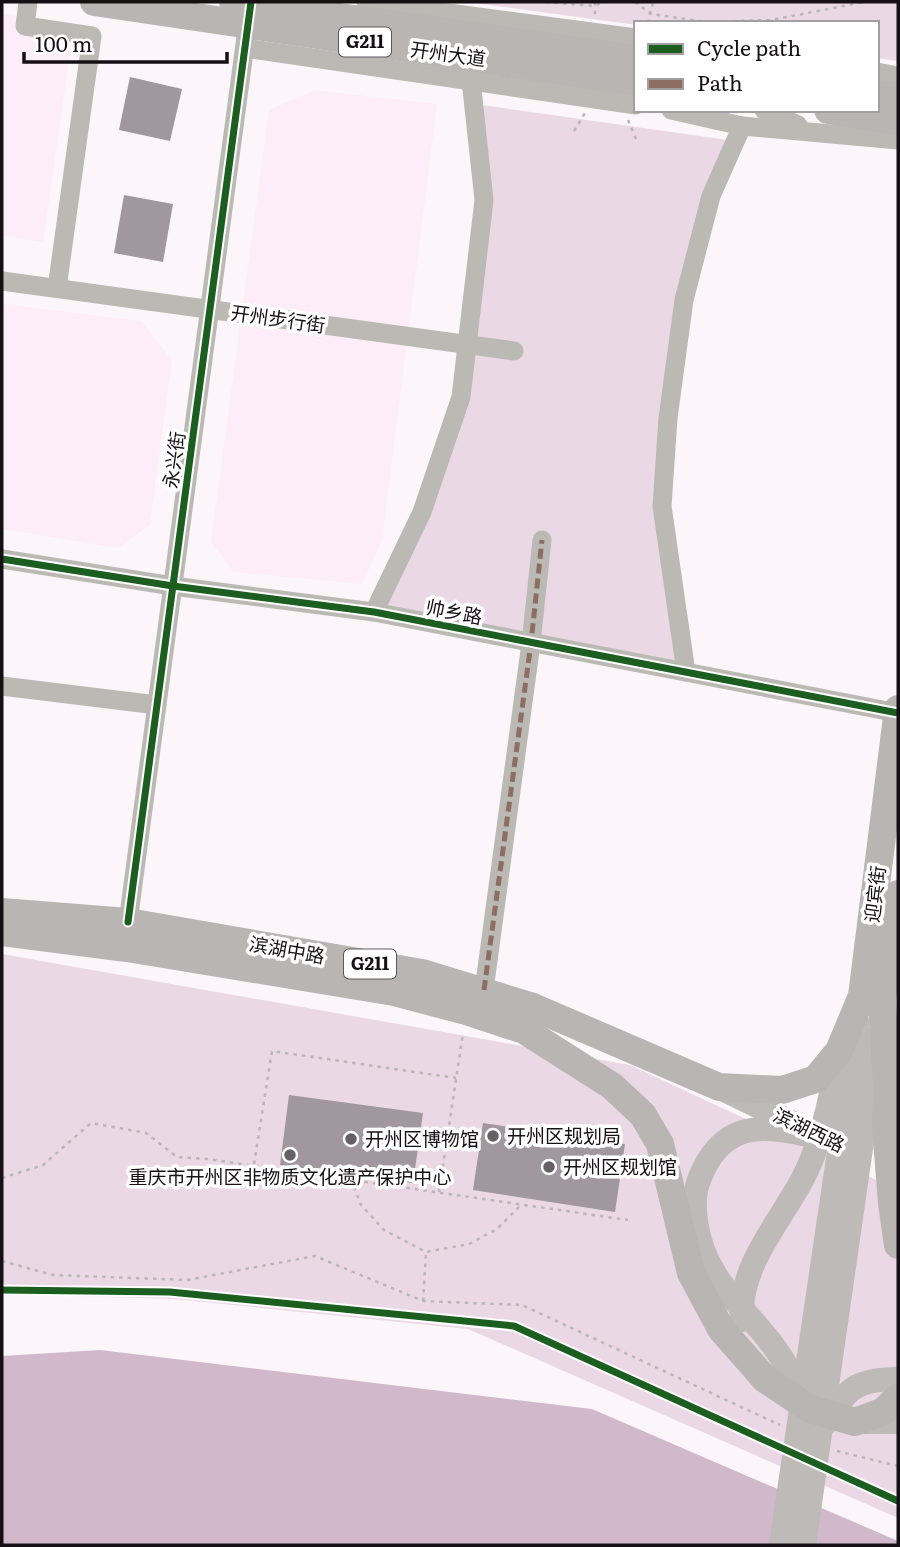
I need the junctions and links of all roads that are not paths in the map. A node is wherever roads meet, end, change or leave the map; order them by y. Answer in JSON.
{"nodes":[{"id":1,"x":28,"y":2,"type":"edge"},
{"id":2,"x":94,"y":2,"type":"edge"},
{"id":3,"x":366,"y":2,"type":"edge"},
{"id":4,"x":246,"y":16,"type":"edge"},
{"id":5,"x":634,"y":38,"type":"edge"},
{"id":6,"x":458,"y":55,"type":"junction"},
{"id":7,"x":634,"y":59,"type":"edge"},
{"id":8,"x":879,"y":72,"type":"edge"},
{"id":9,"x":898,"y":76,"type":"edge"},
{"id":10,"x":471,"y":80,"type":"junction"},
{"id":11,"x":634,"y":82,"type":"edge"},
{"id":12,"x":879,"y":94,"type":"edge"},
{"id":13,"x":898,"y":97,"type":"edge"},
{"id":14,"x":634,"y":105,"type":"edge"},
{"id":15,"x":680,"y":112,"type":"edge"},
{"id":16,"x":775,"y":112,"type":"edge"},
{"id":17,"x":822,"y":121,"type":"edge"},
{"id":18,"x":898,"y":121,"type":"edge"},
{"id":19,"x":742,"y":126,"type":"junction"},
{"id":20,"x":898,"y":140,"type":"edge"},
{"id":21,"x":2,"y":281,"type":"edge"},
{"id":22,"x":57,"y":288,"type":"junction"},
{"id":23,"x":210,"y":310,"type":"junction"},
{"id":24,"x":467,"y":344,"type":"junction"},
{"id":25,"x":514,"y":351,"type":"dead end"},
{"id":26,"x":542,"y":540,"type":"dead end"},
{"id":27,"x":2,"y":559,"type":"edge"},
{"id":28,"x":173,"y":586,"type":"junction"},
{"id":29,"x":374,"y":612,"type":"junction"},
{"id":30,"x":531,"y":643,"type":"junction"},
{"id":31,"x":686,"y":672,"type":"junction"},
{"id":32,"x":2,"y":686,"type":"edge"},
{"id":33,"x":157,"y":705,"type":"junction"},
{"id":34,"x":898,"y":711,"type":"edge"},
{"id":35,"x":898,"y":894,"type":"edge"},
{"id":36,"x":2,"y":912,"type":"edge"},
{"id":37,"x":128,"y":922,"type":"junction"},
{"id":38,"x":2,"y":932,"type":"edge"},
{"id":39,"x":872,"y":998,"type":"junction"},
{"id":40,"x":475,"y":1001,"type":"junction"},
{"id":41,"x":839,"y":1051,"type":"junction"},
{"id":42,"x":719,"y":1087,"type":"junction"},
{"id":43,"x":864,"y":1118,"type":"edge"},
{"id":44,"x":828,"y":1139,"type":"junction"},
{"id":45,"x":898,"y":1174,"type":"edge"},
{"id":46,"x":898,"y":1245,"type":"edge"},
{"id":47,"x":819,"y":1361,"type":"junction"},
{"id":48,"x":898,"y":1378,"type":"edge"},
{"id":49,"x":765,"y":1379,"type":"junction"},
{"id":50,"x":898,"y":1397,"type":"edge"},
{"id":51,"x":791,"y":1420,"type":"junction"},
{"id":52,"x":855,"y":1422,"type":"junction"},
{"id":53,"x":898,"y":1422,"type":"edge"},
{"id":54,"x":826,"y":1441,"type":"junction"},
{"id":55,"x":781,"y":1545,"type":"edge"},
{"id":56,"x":804,"y":1545,"type":"edge"}],
"edges":[{"from":1,"to":22,"type":"street"},
{"from":2,"to":4,"type":"highway","name":"开州大道","number":"G211"},
{"from":3,"to":5,"type":"street"},
{"from":4,"to":6,"type":"highway","name":"开州大道","number":"G211"},
{"from":4,"to":7,"type":"highway","name":"开州大道","number":"G211"},
{"from":4,"to":10,"type":"street"},
{"from":4,"to":23,"type":"street","name":"永兴街"},
{"from":6,"to":10,"type":"street"},
{"from":6,"to":11,"type":"highway","name":"开州大道","number":"G211"},
{"from":8,"to":9,"type":"street"},
{"from":10,"to":14,"type":"street"},
{"from":10,"to":24,"type":"street"},
{"from":12,"to":13,"type":"highway"},
{"from":15,"to":19,"type":"street"},
{"from":16,"to":17,"type":"street"},
{"from":17,"to":18,"type":"highway"},
{"from":17,"to":19,"type":"street"},
{"from":17,"to":20,"type":"street"},
{"from":19,"to":31,"type":"street"},
{"from":21,"to":22,"type":"street","name":"开州步行街"},
{"from":22,"to":23,"type":"street","name":"开州步行街"},
{"from":23,"to":24,"type":"street","name":"开州步行街"},
{"from":23,"to":28,"type":"street","name":"永兴街"},
{"from":24,"to":25,"type":"street","name":"开州步行街"},
{"from":24,"to":29,"type":"street"},
{"from":26,"to":30,"type":"street"},
{"from":27,"to":28,"type":"street","name":"帅乡路"},
{"from":28,"to":29,"type":"street","name":"帅乡路"},
{"from":28,"to":33,"type":"street","name":"永兴街"},
{"from":29,"to":30,"type":"street","name":"帅乡路"},
{"from":30,"to":31,"type":"street","name":"帅乡路"},
{"from":30,"to":40,"type":"street"},
{"from":31,"to":34,"type":"street","name":"帅乡路"},
{"from":32,"to":33,"type":"street"},
{"from":33,"to":37,"type":"street","name":"永兴街"},
{"from":34,"to":39,"type":"highway","name":"迎宾街","number":"G211"},
{"from":35,"to":39,"type":"highway","name":"迎宾街","number":"G211"},
{"from":36,"to":37,"type":"highway","name":"滨湖中路","number":"G211"},
{"from":37,"to":40,"type":"highway","name":"滨湖中路","number":"G211"},
{"from":38,"to":40,"type":"highway","name":"滨湖中路","number":"G211"},
{"from":39,"to":41,"type":"highway","number":"G211"},
{"from":39,"to":43,"type":"main road"},
{"from":39,"to":43,"type":"highway","number":"G211"},
{"from":40,"to":42,"type":"highway","name":"滨湖中路","number":"G211"},
{"from":40,"to":49,"type":"highway","name":"滨湖中路","number":"G211"},
{"from":41,"to":42,"type":"highway","number":"G211"},
{"from":41,"to":43,"type":"main road"},
{"from":42,"to":44,"type":"main road","name":"滨湖西路"},
{"from":43,"to":46,"type":"highway","number":"G211"},
{"from":43,"to":47,"type":"main road"},
{"from":43,"to":49,"type":"main road"},
{"from":44,"to":45,"type":"main road","name":"滨湖西路"},
{"from":44,"to":51,"type":"main road"},
{"from":47,"to":51,"type":"main road"},
{"from":47,"to":54,"type":"main road"},
{"from":48,"to":54,"type":"main road"},
{"from":49,"to":52,"type":"highway","number":"G211"},
{"from":50,"to":52,"type":"highway"},
{"from":51,"to":55,"type":"main road"},
{"from":52,"to":53,"type":"main road"},
{"from":54,"to":56,"type":"main road"}]}
